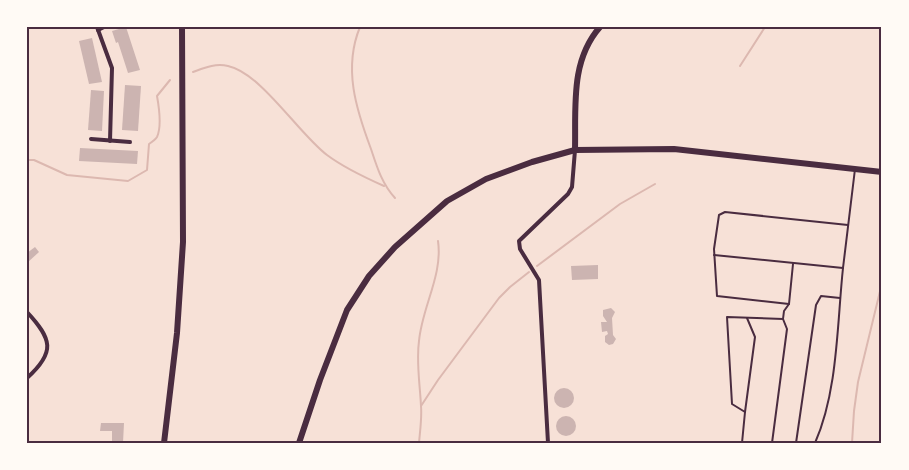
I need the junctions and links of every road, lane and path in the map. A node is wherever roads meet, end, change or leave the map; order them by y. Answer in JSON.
{"nodes":[{"id":1,"x":104,"y":27,"type":"edge"},
{"id":2,"x":182,"y":27,"type":"edge"},
{"id":3,"x":600,"y":27,"type":"edge"},
{"id":4,"x":97,"y":28,"type":"edge"},
{"id":5,"x":91,"y":139,"type":"dead end"},
{"id":6,"x":110,"y":141,"type":"junction"},
{"id":7,"x":130,"y":142,"type":"dead end"},
{"id":8,"x":575,"y":150,"type":"junction"},
{"id":9,"x":855,"y":169,"type":"junction"},
{"id":10,"x":882,"y":172,"type":"edge"},
{"id":11,"x":848,"y":225,"type":"junction"},
{"id":12,"x":714,"y":255,"type":"junction"},
{"id":13,"x":793,"y":264,"type":"junction"},
{"id":14,"x":843,"y":268,"type":"junction"},
{"id":15,"x":840,"y":298,"type":"junction"},
{"id":16,"x":789,"y":304,"type":"junction"},
{"id":17,"x":27,"y":312,"type":"edge"},
{"id":18,"x":747,"y":318,"type":"junction"},
{"id":19,"x":783,"y":320,"type":"junction"},
{"id":20,"x":27,"y":378,"type":"edge"},
{"id":21,"x":746,"y":412,"type":"junction"},
{"id":22,"x":164,"y":443,"type":"edge"},
{"id":23,"x":299,"y":443,"type":"edge"},
{"id":24,"x":548,"y":443,"type":"edge"},
{"id":25,"x":742,"y":443,"type":"edge"},
{"id":26,"x":772,"y":443,"type":"edge"},
{"id":27,"x":796,"y":443,"type":"edge"},
{"id":28,"x":815,"y":443,"type":"edge"}],
"edges":[{"from":1,"to":4,"type":"street"},
{"from":2,"to":22,"type":"main road"},
{"from":3,"to":8,"type":"main road"},
{"from":4,"to":6,"type":"street"},
{"from":5,"to":6,"type":"street"},
{"from":6,"to":7,"type":"street"},
{"from":8,"to":9,"type":"main road"},
{"from":8,"to":23,"type":"main road"},
{"from":8,"to":24,"type":"street"},
{"from":9,"to":10,"type":"main road"},
{"from":9,"to":11,"type":"lane"},
{"from":11,"to":12,"type":"lane"},
{"from":11,"to":14,"type":"lane"},
{"from":12,"to":13,"type":"lane"},
{"from":12,"to":16,"type":"lane"},
{"from":13,"to":14,"type":"lane"},
{"from":13,"to":16,"type":"lane"},
{"from":14,"to":15,"type":"lane"},
{"from":15,"to":27,"type":"lane"},
{"from":15,"to":28,"type":"lane"},
{"from":16,"to":19,"type":"lane"},
{"from":17,"to":20,"type":"street"},
{"from":18,"to":19,"type":"lane"},
{"from":18,"to":21,"type":"lane"},
{"from":18,"to":21,"type":"lane"},
{"from":19,"to":26,"type":"lane"},
{"from":21,"to":25,"type":"lane"}]}
